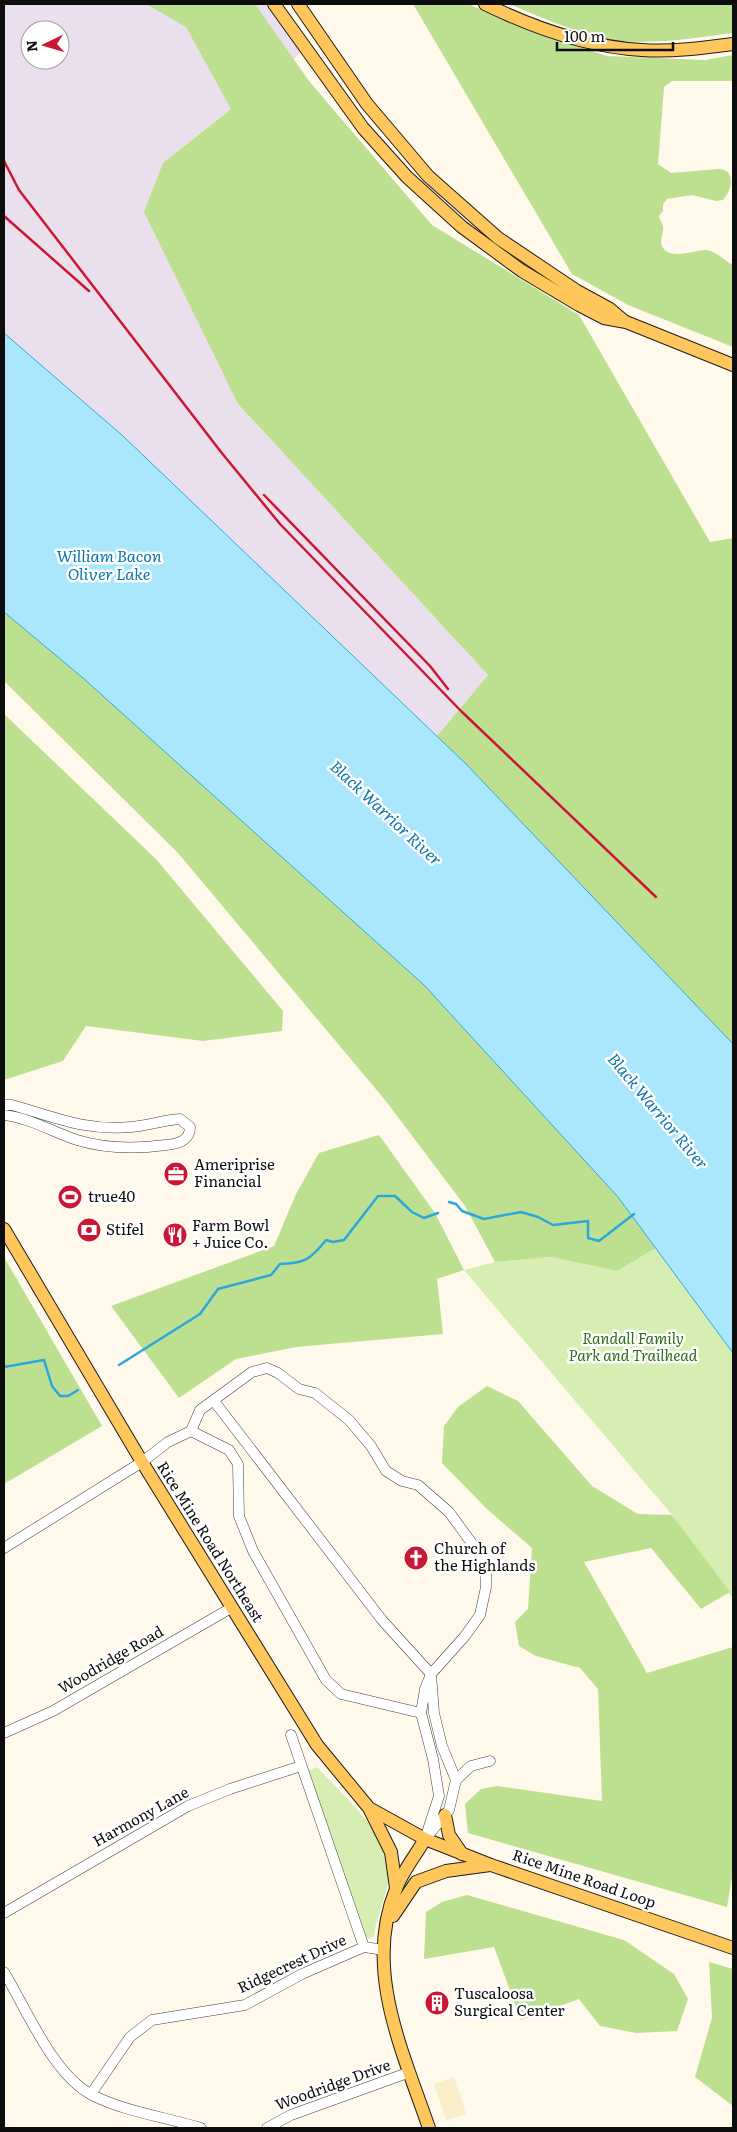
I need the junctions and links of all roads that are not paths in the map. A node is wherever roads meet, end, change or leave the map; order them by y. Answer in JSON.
{"nodes":[{"id":1,"x":274,"y":4,"type":"edge"},
{"id":2,"x":298,"y":4,"type":"edge"},
{"id":3,"x":485,"y":4,"type":"edge"},
{"id":4,"x":733,"y":44,"type":"edge"},
{"id":5,"x":626,"y":322,"type":"junction"},
{"id":6,"x":733,"y":366,"type":"edge"},
{"id":7,"x":4,"y":1105,"type":"edge"},
{"id":8,"x":4,"y":1115,"type":"edge"},
{"id":9,"x":4,"y":1229,"type":"edge"},
{"id":10,"x":214,"y":1401,"type":"junction"},
{"id":11,"x":190,"y":1430,"type":"junction"},
{"id":12,"x":142,"y":1462,"type":"junction"},
{"id":13,"x":4,"y":1548,"type":"edge"},
{"id":14,"x":231,"y":1608,"type":"junction"},
{"id":15,"x":431,"y":1674,"type":"junction"},
{"id":16,"x":421,"y":1713,"type":"junction"},
{"id":17,"x":4,"y":1733,"type":"edge"},
{"id":18,"x":291,"y":1735,"type":"dead end"},
{"id":19,"x":490,"y":1761,"type":"dead end"},
{"id":20,"x":301,"y":1766,"type":"junction"},
{"id":21,"x":456,"y":1780,"type":"junction"},
{"id":22,"x":369,"y":1808,"type":"junction"},
{"id":23,"x":445,"y":1815,"type":"junction"},
{"id":24,"x":425,"y":1840,"type":"junction"},
{"id":25,"x":462,"y":1854,"type":"junction"},
{"id":26,"x":491,"y":1865,"type":"junction"},
{"id":27,"x":396,"y":1888,"type":"junction"},
{"id":28,"x":4,"y":1913,"type":"edge"},
{"id":29,"x":386,"y":1927,"type":"junction"},
{"id":30,"x":364,"y":1947,"type":"junction"},
{"id":31,"x":733,"y":1948,"type":"edge"},
{"id":32,"x":384,"y":1950,"type":"junction"},
{"id":33,"x":4,"y":1972,"type":"edge"},
{"id":34,"x":410,"y":2072,"type":"junction"},
{"id":35,"x":91,"y":2094,"type":"junction"},
{"id":36,"x":202,"y":2128,"type":"edge"},
{"id":37,"x":267,"y":2128,"type":"edge"},
{"id":38,"x":429,"y":2128,"type":"edge"}],
"edges":[{"from":1,"to":5,"type":"main road"},
{"from":2,"to":5,"type":"main road"},
{"from":3,"to":4,"type":"main road"},
{"from":5,"to":6,"type":"main road"},
{"from":7,"to":8,"type":"street"},
{"from":9,"to":12,"type":"main road","name":"Rice Mine Road Northeast"},
{"from":10,"to":11,"type":"street"},
{"from":10,"to":15,"type":"street"},
{"from":10,"to":15,"type":"street"},
{"from":11,"to":12,"type":"street"},
{"from":11,"to":16,"type":"street"},
{"from":12,"to":13,"type":"street"},
{"from":12,"to":14,"type":"main road","name":"Rice Mine Road Northeast"},
{"from":14,"to":17,"type":"street","name":"Woodridge Road"},
{"from":14,"to":22,"type":"main road","name":"Rice Mine Road Northeast"},
{"from":15,"to":16,"type":"street"},
{"from":15,"to":21,"type":"street"},
{"from":16,"to":24,"type":"street"},
{"from":18,"to":20,"type":"street"},
{"from":19,"to":21,"type":"street"},
{"from":20,"to":28,"type":"street","name":"Harmony Lane"},
{"from":20,"to":30,"type":"street"},
{"from":21,"to":23,"type":"street"},
{"from":22,"to":24,"type":"main road","name":"Rice Mine Road Northeast"},
{"from":22,"to":27,"type":"main road"},
{"from":23,"to":24,"type":"street"},
{"from":23,"to":25,"type":"main road"},
{"from":24,"to":25,"type":"main road","name":"Rice Mine Road Loop"},
{"from":24,"to":27,"type":"main road"},
{"from":25,"to":26,"type":"main road","name":"Rice Mine Road Loop"},
{"from":26,"to":29,"type":"main road"},
{"from":26,"to":31,"type":"main road","name":"Rice Mine Road Loop"},
{"from":27,"to":29,"type":"main road"},
{"from":29,"to":32,"type":"main road"},
{"from":30,"to":32,"type":"street"},
{"from":30,"to":35,"type":"street","name":"Ridgecrest Drive"},
{"from":32,"to":34,"type":"main road"},
{"from":33,"to":35,"type":"street"},
{"from":34,"to":37,"type":"street","name":"Woodridge Drive"},
{"from":34,"to":38,"type":"main road"},
{"from":35,"to":36,"type":"street"}]}
